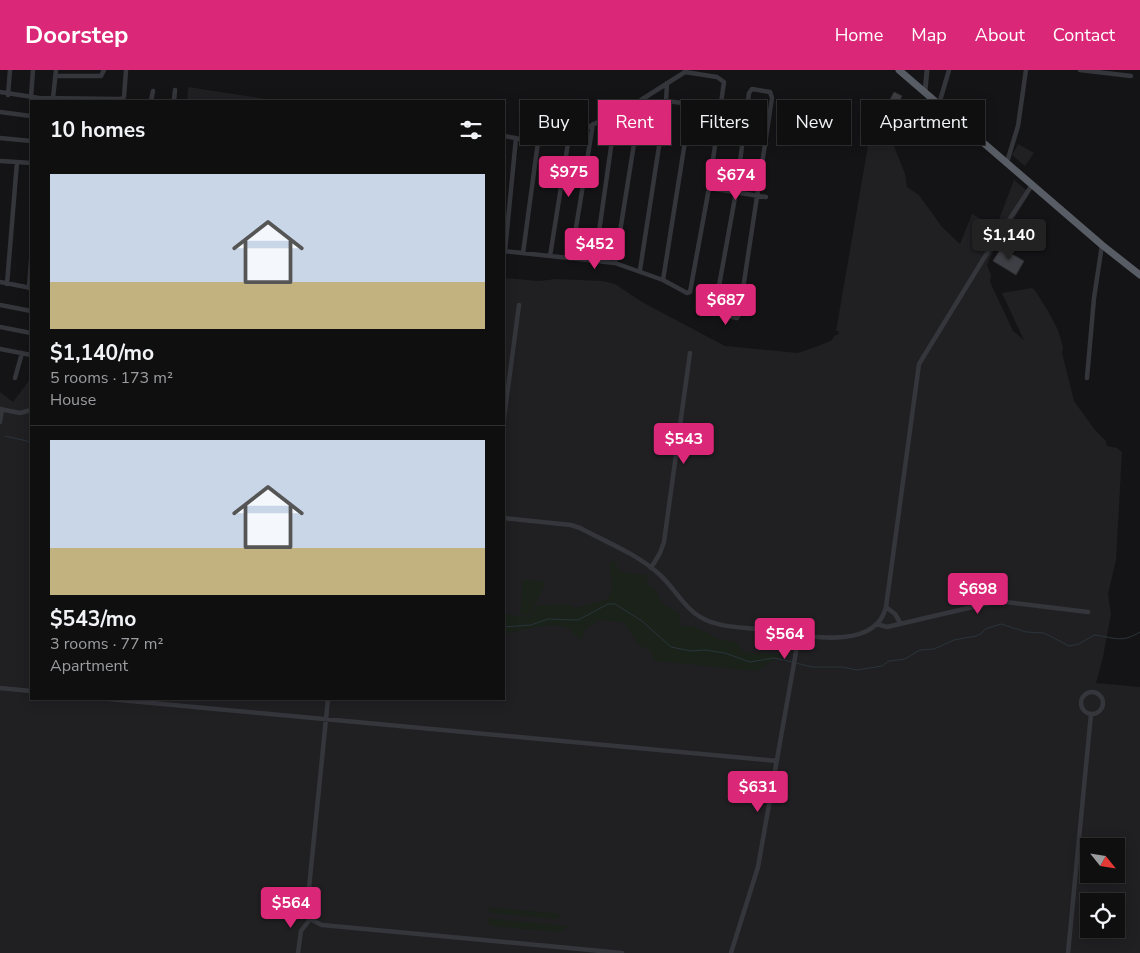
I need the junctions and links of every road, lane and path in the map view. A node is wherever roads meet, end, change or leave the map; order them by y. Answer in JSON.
{"nodes":[{"id":1,"x":10,"y":70,"type":"edge"},
{"id":2,"x":33,"y":70,"type":"edge"},
{"id":3,"x":56,"y":70,"type":"edge"},
{"id":4,"x":77,"y":70,"type":"edge"},
{"id":5,"x":104,"y":70,"type":"edge"},
{"id":6,"x":126,"y":70,"type":"edge"},
{"id":7,"x":899,"y":70,"type":"edge"},
{"id":8,"x":927,"y":70,"type":"edge"},
{"id":9,"x":949,"y":70,"type":"edge"},
{"id":10,"x":1026,"y":70,"type":"edge"},
{"id":11,"x":1080,"y":70,"type":"edge"},
{"id":12,"x":688,"y":71,"type":"edge"},
{"id":13,"x":55,"y":76,"type":"junction"},
{"id":14,"x":1131,"y":76,"type":"dead end"},
{"id":15,"x":76,"y":77,"type":"junction"},
{"id":16,"x":667,"y":82,"type":"junction"},
{"id":17,"x":175,"y":90,"type":"dead end"},
{"id":18,"x":153,"y":91,"type":"dead end"},
{"id":19,"x":0,"y":92,"type":"edge"},
{"id":20,"x":925,"y":92,"type":"junction"},
{"id":21,"x":8,"y":95,"type":"junction"},
{"id":22,"x":31,"y":97,"type":"junction"},
{"id":23,"x":53,"y":98,"type":"junction"},
{"id":24,"x":38,"y":100,"type":"edge"},
{"id":25,"x":151,"y":100,"type":"edge"},
{"id":26,"x":174,"y":100,"type":"edge"},
{"id":27,"x":641,"y":100,"type":"edge"},
{"id":28,"x":666,"y":100,"type":"edge"},
{"id":29,"x":723,"y":100,"type":"edge"},
{"id":30,"x":934,"y":100,"type":"edge"},
{"id":31,"x":940,"y":100,"type":"edge"},
{"id":32,"x":0,"y":112,"type":"edge"},
{"id":33,"x":30,"y":116,"type":"edge"},
{"id":34,"x":598,"y":121,"type":"edge"},
{"id":35,"x":593,"y":124,"type":"junction"},
{"id":36,"x":588,"y":127,"type":"edge"},
{"id":37,"x":505,"y":136,"type":"edge"},
{"id":38,"x":0,"y":138,"type":"edge"},
{"id":39,"x":516,"y":138,"type":"junction"},
{"id":40,"x":520,"y":139,"type":"edge"},
{"id":41,"x":30,"y":141,"type":"edge"},
{"id":42,"x":985,"y":143,"type":"edge"},
{"id":43,"x":538,"y":145,"type":"edge"},
{"id":44,"x":568,"y":145,"type":"edge"},
{"id":45,"x":611,"y":145,"type":"edge"},
{"id":46,"x":634,"y":145,"type":"edge"},
{"id":47,"x":659,"y":145,"type":"edge"},
{"id":48,"x":684,"y":145,"type":"edge"},
{"id":49,"x":716,"y":145,"type":"edge"},
{"id":50,"x":0,"y":161,"type":"edge"},
{"id":51,"x":17,"y":162,"type":"junction"},
{"id":52,"x":1007,"y":162,"type":"junction"},
{"id":53,"x":30,"y":164,"type":"edge"},
{"id":54,"x":1032,"y":185,"type":"junction"},
{"id":55,"x":709,"y":188,"type":"junction"},
{"id":56,"x":736,"y":192,"type":"junction"},
{"id":57,"x":758,"y":196,"type":"junction"},
{"id":58,"x":766,"y":197,"type":"dead end"},
{"id":59,"x":505,"y":242,"type":"edge"},
{"id":60,"x":1102,"y":245,"type":"junction"},
{"id":61,"x":505,"y":251,"type":"edge"},
{"id":62,"x":523,"y":253,"type":"junction"},
{"id":63,"x":550,"y":256,"type":"junction"},
{"id":64,"x":571,"y":258,"type":"junction"},
{"id":65,"x":595,"y":260,"type":"junction"},
{"id":66,"x":615,"y":263,"type":"junction"},
{"id":67,"x":640,"y":270,"type":"junction"},
{"id":68,"x":1140,"y":275,"type":"edge"},
{"id":69,"x":663,"y":280,"type":"junction"},
{"id":70,"x":0,"y":282,"type":"edge"},
{"id":71,"x":7,"y":284,"type":"junction"},
{"id":72,"x":30,"y":288,"type":"edge"},
{"id":73,"x":0,"y":305,"type":"edge"},
{"id":74,"x":519,"y":305,"type":"dead end"},
{"id":75,"x":30,"y":311,"type":"edge"},
{"id":76,"x":0,"y":327,"type":"edge"},
{"id":77,"x":30,"y":333,"type":"edge"},
{"id":78,"x":0,"y":349,"type":"edge"},
{"id":79,"x":22,"y":353,"type":"junction"},
{"id":80,"x":690,"y":353,"type":"dead end"},
{"id":81,"x":30,"y":355,"type":"edge"},
{"id":82,"x":15,"y":378,"type":"dead end"},
{"id":83,"x":1087,"y":378,"type":"dead end"},
{"id":84,"x":1,"y":409,"type":"edge"},
{"id":85,"x":30,"y":410,"type":"edge"},
{"id":86,"x":505,"y":410,"type":"edge"},
{"id":87,"x":0,"y":422,"type":"edge"},
{"id":88,"x":505,"y":518,"type":"edge"},
{"id":89,"x":651,"y":568,"type":"junction"},
{"id":90,"x":886,"y":607,"type":"junction"},
{"id":91,"x":1088,"y":612,"type":"dead end"},
{"id":92,"x":878,"y":624,"type":"junction"},
{"id":93,"x":901,"y":624,"type":"junction"},
{"id":94,"x":799,"y":635,"type":"junction"},
{"id":95,"x":0,"y":688,"type":"edge"},
{"id":96,"x":30,"y":691,"type":"edge"},
{"id":97,"x":119,"y":700,"type":"edge"},
{"id":98,"x":328,"y":700,"type":"edge"},
{"id":99,"x":1091,"y":714,"type":"junction"},
{"id":100,"x":326,"y":720,"type":"junction"},
{"id":101,"x":777,"y":761,"type":"junction"},
{"id":102,"x":311,"y":918,"type":"junction"},
{"id":103,"x":298,"y":953,"type":"edge"},
{"id":104,"x":622,"y":953,"type":"edge"},
{"id":105,"x":731,"y":953,"type":"edge"},
{"id":106,"x":1068,"y":953,"type":"edge"}],
"edges":[{"from":1,"to":21,"type":"street"},
{"from":2,"to":22,"type":"street"},
{"from":3,"to":13,"type":"street"},
{"from":4,"to":15,"type":"street"},
{"from":5,"to":15,"type":"street"},
{"from":6,"to":23,"type":"street"},
{"from":7,"to":20,"type":"highway"},
{"from":8,"to":20,"type":"street"},
{"from":9,"to":31,"type":"street"},
{"from":10,"to":52,"type":"street"},
{"from":11,"to":14,"type":"street"},
{"from":12,"to":16,"type":"street"},
{"from":12,"to":29,"type":"street"},
{"from":13,"to":15,"type":"street"},
{"from":13,"to":23,"type":"street"},
{"from":16,"to":27,"type":"street"},
{"from":16,"to":28,"type":"street"},
{"from":17,"to":26,"type":"street"},
{"from":18,"to":25,"type":"street"},
{"from":19,"to":21,"type":"street"},
{"from":20,"to":30,"type":"highway"},
{"from":21,"to":22,"type":"street"},
{"from":22,"to":24,"type":"street"},
{"from":23,"to":24,"type":"street"},
{"from":32,"to":33,"type":"street"},
{"from":34,"to":35,"type":"street"},
{"from":35,"to":36,"type":"street"},
{"from":35,"to":64,"type":"street"},
{"from":37,"to":39,"type":"street"},
{"from":38,"to":41,"type":"street"},
{"from":39,"to":40,"type":"street"},
{"from":39,"to":59,"type":"street"},
{"from":42,"to":52,"type":"highway"},
{"from":43,"to":62,"type":"street"},
{"from":44,"to":63,"type":"street"},
{"from":45,"to":65,"type":"street"},
{"from":46,"to":66,"type":"street"},
{"from":47,"to":67,"type":"street"},
{"from":48,"to":69,"type":"street"},
{"from":49,"to":55,"type":"street"},
{"from":50,"to":51,"type":"street"},
{"from":51,"to":53,"type":"street"},
{"from":51,"to":71,"type":"street"},
{"from":52,"to":54,"type":"highway"},
{"from":54,"to":60,"type":"highway"},
{"from":54,"to":90,"type":"street"},
{"from":55,"to":56,"type":"street"},
{"from":55,"to":69,"type":"street"},
{"from":56,"to":57,"type":"street"},
{"from":56,"to":57,"type":"street"},
{"from":56,"to":57,"type":"street"},
{"from":57,"to":58,"type":"street"},
{"from":60,"to":68,"type":"highway"},
{"from":60,"to":83,"type":"street"},
{"from":61,"to":62,"type":"street"},
{"from":62,"to":63,"type":"street"},
{"from":63,"to":64,"type":"street"},
{"from":64,"to":65,"type":"street"},
{"from":65,"to":66,"type":"street"},
{"from":66,"to":67,"type":"street"},
{"from":67,"to":69,"type":"street"},
{"from":70,"to":71,"type":"street"},
{"from":71,"to":72,"type":"street"},
{"from":73,"to":75,"type":"street"},
{"from":74,"to":86,"type":"street"},
{"from":76,"to":77,"type":"street"},
{"from":78,"to":79,"type":"street"},
{"from":79,"to":81,"type":"street"},
{"from":79,"to":82,"type":"street"},
{"from":80,"to":89,"type":"street"},
{"from":84,"to":85,"type":"street"},
{"from":84,"to":87,"type":"street"},
{"from":88,"to":89,"type":"street"},
{"from":89,"to":94,"type":"street"},
{"from":90,"to":92,"type":"street"},
{"from":90,"to":93,"type":"street"},
{"from":91,"to":93,"type":"street"},
{"from":92,"to":93,"type":"street"},
{"from":92,"to":94,"type":"street"},
{"from":94,"to":101,"type":"street"},
{"from":95,"to":96,"type":"street"},
{"from":97,"to":100,"type":"street"},
{"from":98,"to":100,"type":"street"},
{"from":99,"to":99,"type":"street"},
{"from":99,"to":106,"type":"street"},
{"from":100,"to":101,"type":"street"},
{"from":100,"to":102,"type":"street"},
{"from":101,"to":105,"type":"street"},
{"from":102,"to":103,"type":"street"},
{"from":102,"to":104,"type":"street"}]}
